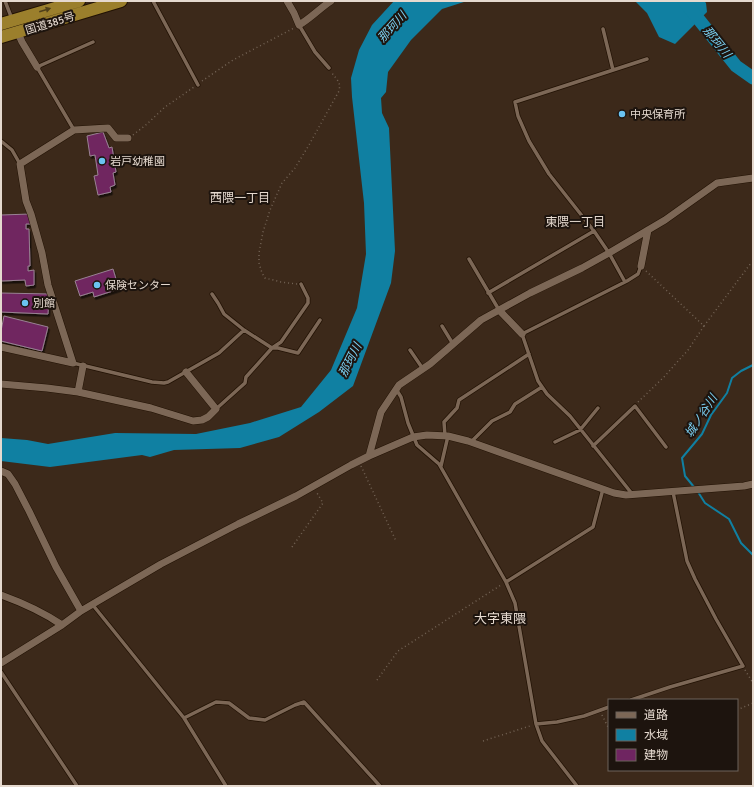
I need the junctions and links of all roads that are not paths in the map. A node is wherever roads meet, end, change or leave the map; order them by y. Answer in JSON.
{"nodes":[{"id":1,"x":5,"y":1,"type":"edge"},
{"id":2,"x":79,"y":1,"type":"edge"},
{"id":3,"x":121,"y":1,"type":"edge"},
{"id":4,"x":153,"y":1,"type":"edge"},
{"id":5,"x":287,"y":1,"type":"edge"},
{"id":6,"x":331,"y":1,"type":"edge"},
{"id":7,"x":7,"y":22,"type":"edge"},
{"id":8,"x":299,"y":25,"type":"junction"},
{"id":9,"x":603,"y":29,"type":"dead end"},
{"id":10,"x":18,"y":32,"type":"junction"},
{"id":11,"x":1,"y":37,"type":"edge"},
{"id":12,"x":93,"y":42,"type":"dead end"},
{"id":13,"x":647,"y":59,"type":"dead end"},
{"id":14,"x":37,"y":67,"type":"junction"},
{"id":15,"x":329,"y":68,"type":"road end"},
{"id":16,"x":613,"y":70,"type":"junction"},
{"id":17,"x":198,"y":85,"type":"road end"},
{"id":18,"x":74,"y":130,"type":"junction"},
{"id":19,"x":128,"y":138,"type":"road end"},
{"id":20,"x":1,"y":140,"type":"edge"},
{"id":21,"x":20,"y":164,"type":"junction"},
{"id":22,"x":753,"y":178,"type":"edge"},
{"id":23,"x":648,"y":230,"type":"junction"},
{"id":24,"x":594,"y":231,"type":"junction"},
{"id":25,"x":609,"y":253,"type":"junction"},
{"id":26,"x":469,"y":259,"type":"dead end"},
{"id":27,"x":641,"y":266,"type":"joint"},
{"id":28,"x":625,"y":282,"type":"junction"},
{"id":29,"x":301,"y":284,"type":"road end"},
{"id":30,"x":488,"y":293,"type":"junction"},
{"id":31,"x":212,"y":294,"type":"dead end"},
{"id":32,"x":499,"y":310,"type":"junction"},
{"id":33,"x":320,"y":320,"type":"dead end"},
{"id":34,"x":442,"y":326,"type":"dead end"},
{"id":35,"x":244,"y":330,"type":"junction"},
{"id":36,"x":522,"y":334,"type":"junction"},
{"id":37,"x":453,"y":344,"type":"junction"},
{"id":38,"x":1,"y":347,"type":"edge"},
{"id":39,"x":272,"y":348,"type":"junction"},
{"id":40,"x":410,"y":350,"type":"dead end"},
{"id":41,"x":529,"y":354,"type":"junction"},
{"id":42,"x":73,"y":363,"type":"junction"},
{"id":43,"x":83,"y":366,"type":"junction"},
{"id":44,"x":423,"y":368,"type":"junction"},
{"id":45,"x":186,"y":372,"type":"junction"},
{"id":46,"x":1,"y":384,"type":"edge"},
{"id":47,"x":542,"y":387,"type":"junction"},
{"id":48,"x":396,"y":389,"type":"junction"},
{"id":49,"x":78,"y":392,"type":"junction"},
{"id":50,"x":598,"y":408,"type":"dead end"},
{"id":51,"x":216,"y":409,"type":"junction"},
{"id":52,"x":580,"y":430,"type":"junction"},
{"id":53,"x":447,"y":436,"type":"junction"},
{"id":54,"x":413,"y":437,"type":"junction"},
{"id":55,"x":471,"y":442,"type":"junction"},
{"id":56,"x":555,"y":442,"type":"dead end"},
{"id":57,"x":593,"y":446,"type":"junction"},
{"id":58,"x":666,"y":447,"type":"dead end"},
{"id":59,"x":369,"y":456,"type":"junction"},
{"id":60,"x":440,"y":466,"type":"junction"},
{"id":61,"x":1,"y":471,"type":"edge"},
{"id":62,"x":753,"y":484,"type":"edge"},
{"id":63,"x":603,"y":489,"type":"junction"},
{"id":64,"x":673,"y":492,"type":"junction"},
{"id":65,"x":633,"y":495,"type":"junction"},
{"id":66,"x":506,"y":582,"type":"junction"},
{"id":67,"x":1,"y":595,"type":"edge"},
{"id":68,"x":92,"y":604,"type":"junction"},
{"id":69,"x":81,"y":611,"type":"junction"},
{"id":70,"x":62,"y":626,"type":"junction"},
{"id":71,"x":1,"y":663,"type":"edge"},
{"id":72,"x":1,"y":672,"type":"edge"},
{"id":73,"x":634,"y":699,"type":"edge"},
{"id":74,"x":608,"y":707,"type":"edge"},
{"id":75,"x":184,"y":718,"type":"junction"},
{"id":76,"x":536,"y":724,"type":"junction"},
{"id":77,"x":77,"y":786,"type":"edge"},
{"id":78,"x":226,"y":786,"type":"edge"},
{"id":79,"x":380,"y":786,"type":"edge"},
{"id":80,"x":577,"y":786,"type":"edge"}],
"edges":[{"from":1,"to":7,"type":"lane"},
{"from":7,"to":2,"type":"highway","name":"国道385号","one_way":true},
{"from":3,"to":10,"type":"highway","name":"国道385号"},
{"from":4,"to":17,"type":"lane"},
{"from":5,"to":8,"type":"street"},
{"from":6,"to":8,"type":"street"},
{"from":8,"to":15,"type":"lane"},
{"from":9,"to":16,"type":"lane"},
{"from":10,"to":11,"type":"highway","name":"国道385号"},
{"from":10,"to":14,"type":"street"},
{"from":12,"to":14,"type":"lane"},
{"from":13,"to":16,"type":"lane"},
{"from":14,"to":18,"type":"lane"},
{"from":16,"to":24,"type":"lane"},
{"from":18,"to":19,"type":"street"},
{"from":18,"to":21,"type":"street"},
{"from":20,"to":21,"type":"lane"},
{"from":21,"to":42,"type":"street"},
{"from":22,"to":23,"type":"street"},
{"from":23,"to":25,"type":"street"},
{"from":23,"to":27,"type":"street"},
{"from":24,"to":25,"type":"lane"},
{"from":24,"to":30,"type":"lane"},
{"from":25,"to":28,"type":"lane"},
{"from":25,"to":32,"type":"street"},
{"from":26,"to":30,"type":"lane"},
{"from":27,"to":28,"type":"lane"},
{"from":28,"to":36,"type":"lane"},
{"from":29,"to":39,"type":"lane"},
{"from":30,"to":32,"type":"lane"},
{"from":31,"to":35,"type":"lane"},
{"from":32,"to":36,"type":"street"},
{"from":32,"to":37,"type":"street"},
{"from":33,"to":39,"type":"lane"},
{"from":34,"to":37,"type":"lane"},
{"from":35,"to":39,"type":"lane"},
{"from":35,"to":45,"type":"lane"},
{"from":36,"to":41,"type":"lane"},
{"from":37,"to":44,"type":"street"},
{"from":38,"to":42,"type":"street"},
{"from":39,"to":51,"type":"lane"},
{"from":40,"to":44,"type":"lane"},
{"from":41,"to":47,"type":"lane"},
{"from":41,"to":53,"type":"lane"},
{"from":42,"to":43,"type":"lane"},
{"from":43,"to":45,"type":"lane"},
{"from":43,"to":49,"type":"street"},
{"from":44,"to":48,"type":"street"},
{"from":45,"to":51,"type":"street"},
{"from":46,"to":49,"type":"street"},
{"from":47,"to":52,"type":"lane"},
{"from":47,"to":55,"type":"lane"},
{"from":48,"to":54,"type":"lane"},
{"from":48,"to":59,"type":"street"},
{"from":49,"to":51,"type":"street"},
{"from":50,"to":52,"type":"lane"},
{"from":52,"to":56,"type":"lane"},
{"from":52,"to":57,"type":"lane"},
{"from":53,"to":54,"type":"street"},
{"from":53,"to":55,"type":"street"},
{"from":53,"to":60,"type":"lane"},
{"from":54,"to":59,"type":"street"},
{"from":54,"to":60,"type":"lane"},
{"from":55,"to":63,"type":"street"},
{"from":57,"to":58,"type":"lane"},
{"from":57,"to":65,"type":"lane"},
{"from":59,"to":68,"type":"street"},
{"from":60,"to":66,"type":"lane"},
{"from":61,"to":69,"type":"street"},
{"from":62,"to":64,"type":"street"},
{"from":63,"to":65,"type":"street"},
{"from":63,"to":66,"type":"lane"},
{"from":64,"to":65,"type":"street"},
{"from":64,"to":73,"type":"lane"},
{"from":66,"to":76,"type":"lane"},
{"from":67,"to":70,"type":"street"},
{"from":68,"to":69,"type":"street"},
{"from":68,"to":75,"type":"lane"},
{"from":69,"to":70,"type":"street"},
{"from":70,"to":71,"type":"street"},
{"from":72,"to":77,"type":"lane"},
{"from":74,"to":76,"type":"lane"},
{"from":75,"to":78,"type":"lane"},
{"from":75,"to":79,"type":"lane"},
{"from":76,"to":80,"type":"lane"}]}
